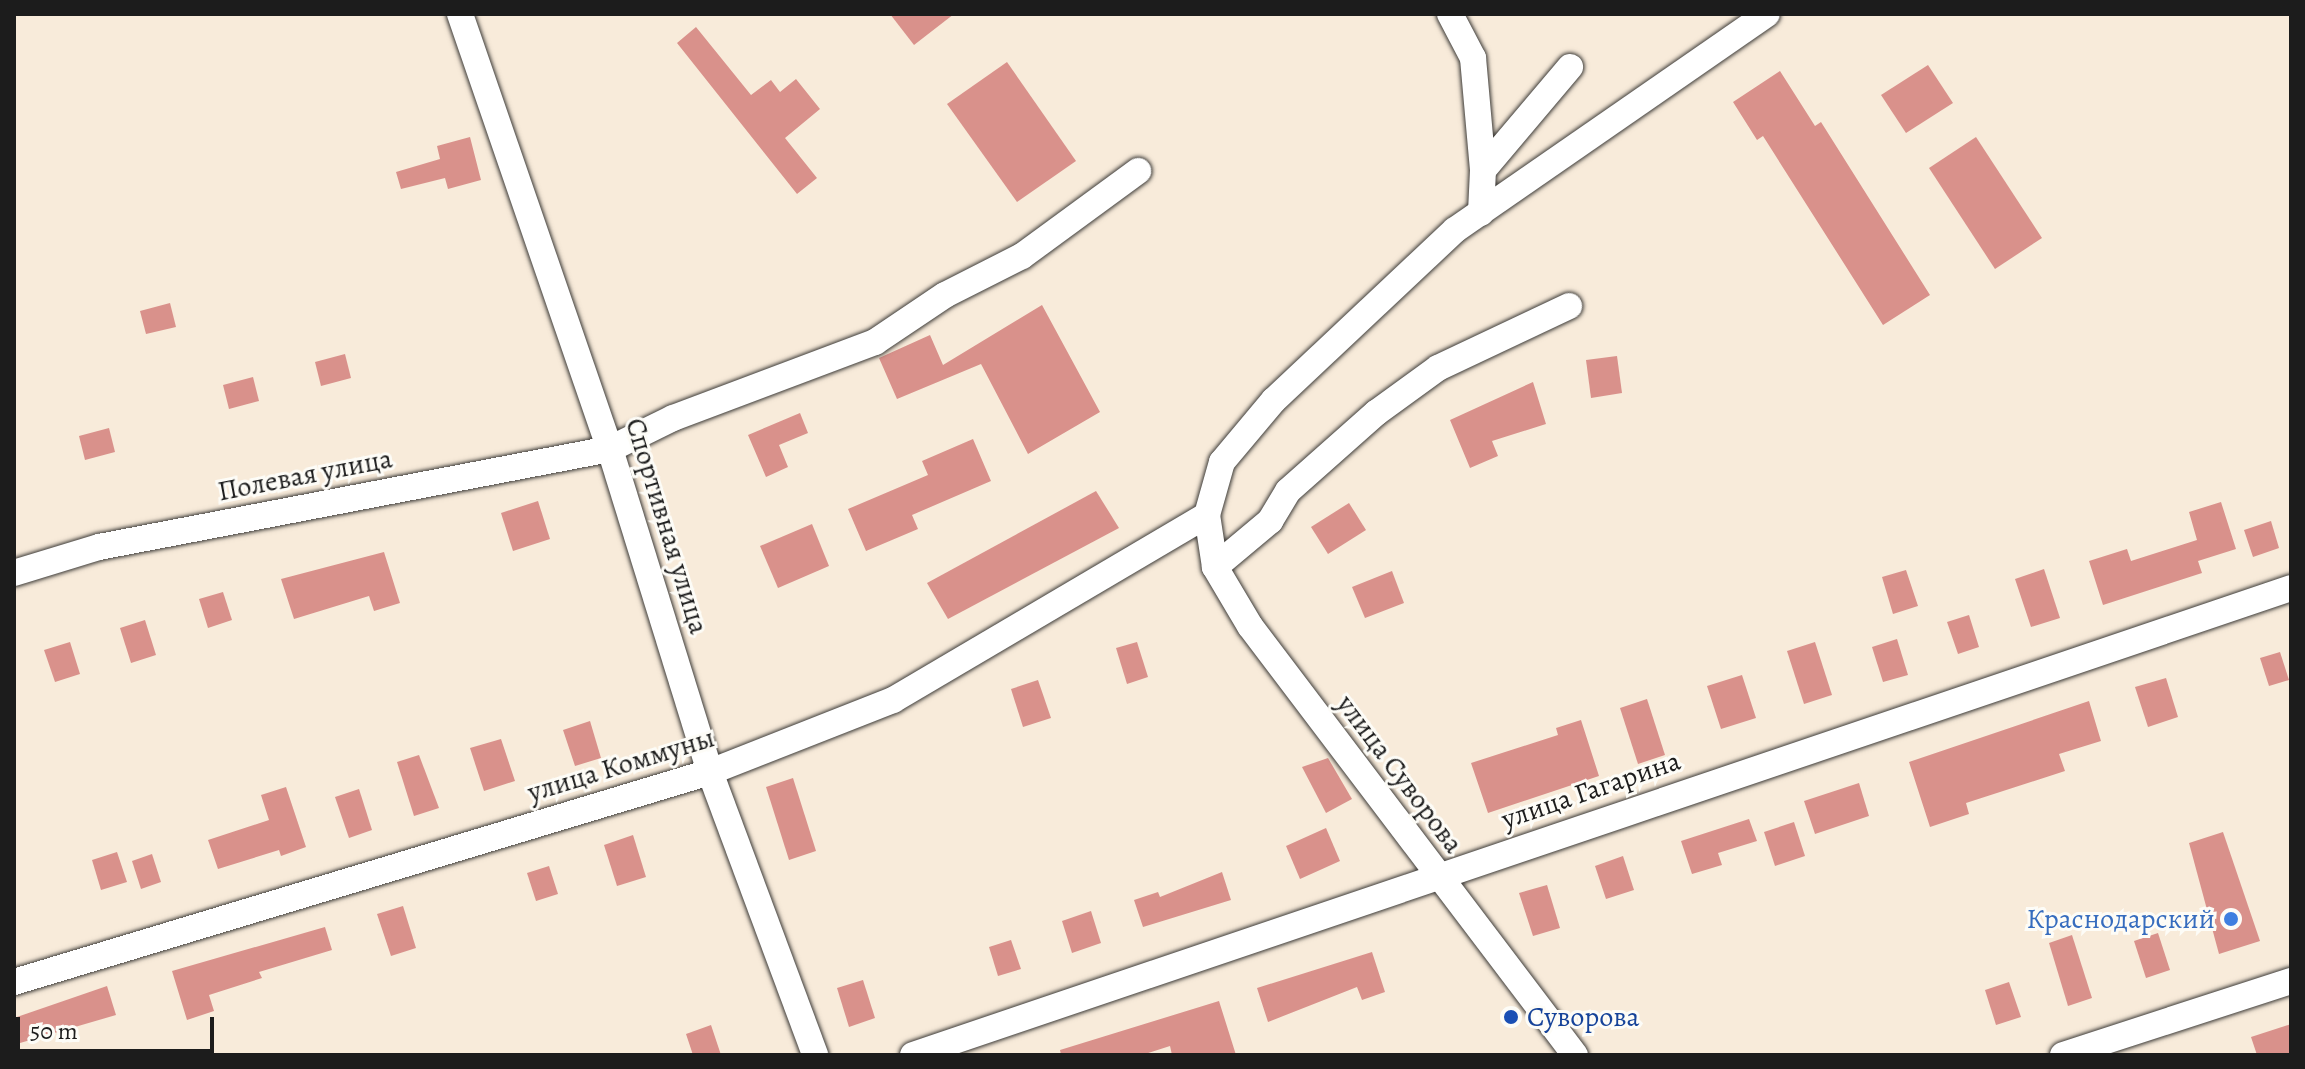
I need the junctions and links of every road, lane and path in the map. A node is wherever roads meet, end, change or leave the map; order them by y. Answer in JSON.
{"nodes":[{"id":1,"x":460,"y":14,"type":"edge"},
{"id":2,"x":1450,"y":14,"type":"edge"},
{"id":3,"x":1767,"y":14,"type":"edge"},
{"id":4,"x":1570,"y":67,"type":"dead end"},
{"id":5,"x":1483,"y":170,"type":"junction"},
{"id":6,"x":1138,"y":171,"type":"dead end"},
{"id":7,"x":1481,"y":213,"type":"junction"},
{"id":8,"x":1569,"y":306,"type":"dead end"},
{"id":9,"x":610,"y":449,"type":"junction"},
{"id":10,"x":1207,"y":515,"type":"junction"},
{"id":11,"x":1215,"y":567,"type":"junction"},
{"id":12,"x":14,"y":573,"type":"edge"},
{"id":13,"x":2291,"y":588,"type":"edge"},
{"id":14,"x":710,"y":772,"type":"junction"},
{"id":15,"x":1436,"y":876,"type":"junction"},
{"id":16,"x":2291,"y":981,"type":"edge"},
{"id":17,"x":14,"y":982,"type":"edge"},
{"id":18,"x":815,"y":1055,"type":"edge"},
{"id":19,"x":913,"y":1055,"type":"edge"},
{"id":20,"x":1575,"y":1055,"type":"edge"},
{"id":21,"x":2063,"y":1055,"type":"edge"}],
"edges":[{"from":1,"to":9,"type":"street","name":"Спортивная улица"},
{"from":2,"to":5,"type":"street"},
{"from":3,"to":7,"type":"street"},
{"from":4,"to":5,"type":"street"},
{"from":5,"to":7,"type":"street"},
{"from":6,"to":9,"type":"street","name":"Полевая улица"},
{"from":7,"to":10,"type":"street"},
{"from":8,"to":11,"type":"street"},
{"from":9,"to":12,"type":"street","name":"Полевая улица"},
{"from":9,"to":14,"type":"street","name":"Спортивная улица"},
{"from":10,"to":11,"type":"street","name":"улица Суворова"},
{"from":10,"to":14,"type":"street","name":"улица Коммуны"},
{"from":11,"to":15,"type":"street","name":"улица Суворова"},
{"from":13,"to":15,"type":"street","name":"улица Гагарина"},
{"from":14,"to":17,"type":"street","name":"улица Коммуны"},
{"from":14,"to":18,"type":"street","name":"Спортивная улица"},
{"from":15,"to":19,"type":"street","name":"улица Гагарина"},
{"from":15,"to":20,"type":"street","name":"улица Суворова"},
{"from":16,"to":21,"type":"street"}]}
